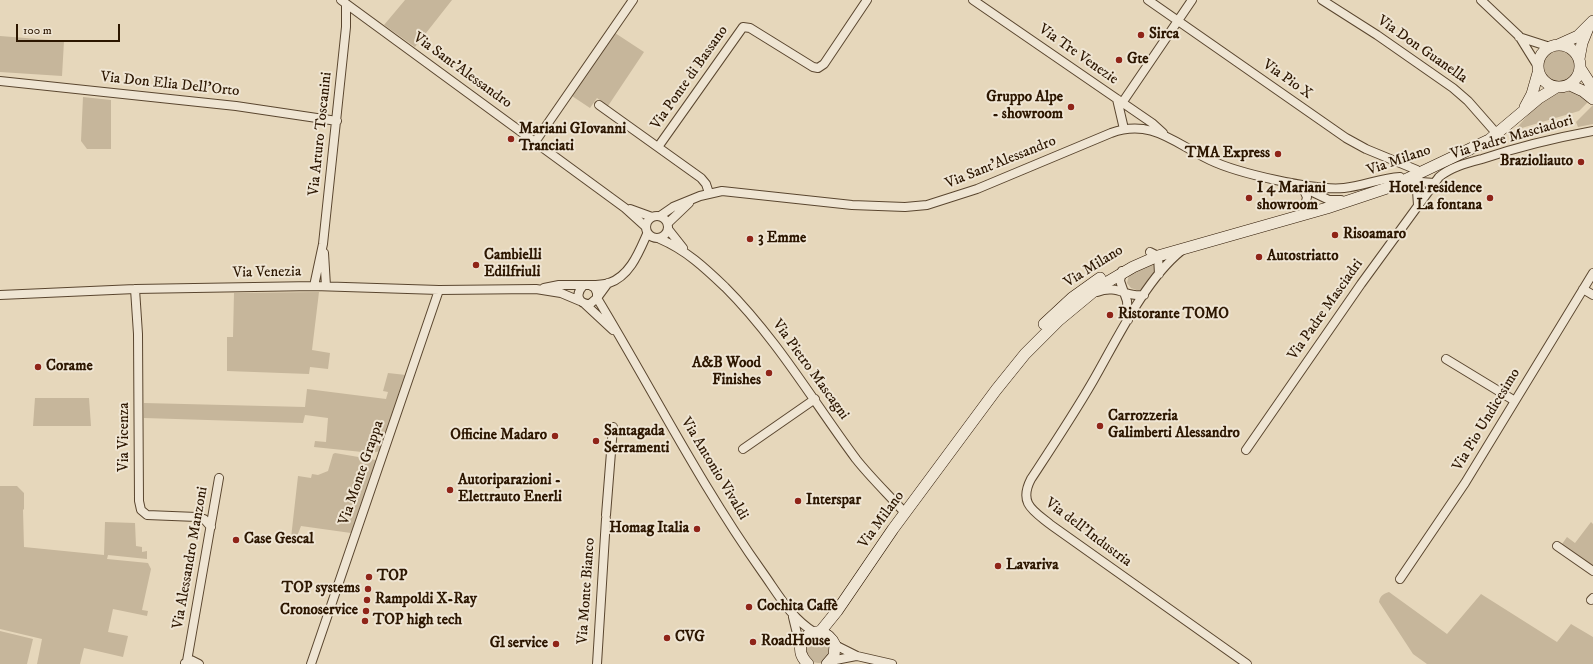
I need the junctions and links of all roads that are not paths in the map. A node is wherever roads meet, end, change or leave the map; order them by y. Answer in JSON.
{"nodes":[{"id":1,"x":633,"y":0,"type":"edge"},
{"id":2,"x":867,"y":0,"type":"edge"},
{"id":3,"x":973,"y":0,"type":"edge"},
{"id":4,"x":1148,"y":0,"type":"edge"},
{"id":5,"x":1192,"y":0,"type":"edge"},
{"id":6,"x":1322,"y":0,"type":"edge"},
{"id":7,"x":1480,"y":0,"type":"edge"},
{"id":8,"x":344,"y":2,"type":"edge"},
{"id":9,"x":357,"y":12,"type":"junction"},
{"id":10,"x":1178,"y":21,"type":"junction"},
{"id":11,"x":1591,"y":24,"type":"edge"},
{"id":12,"x":346,"y":27,"type":"junction"},
{"id":13,"x":1519,"y":36,"type":"junction"},
{"id":14,"x":1554,"y":46,"type":"junction"},
{"id":15,"x":1580,"y":63,"type":"junction"},
{"id":16,"x":1538,"y":69,"type":"junction"},
{"id":17,"x":0,"y":81,"type":"edge"},
{"id":18,"x":1570,"y":85,"type":"junction"},
{"id":19,"x":1555,"y":88,"type":"junction"},
{"id":20,"x":1593,"y":88,"type":"edge"},
{"id":21,"x":1593,"y":99,"type":"edge"},
{"id":22,"x":1119,"y":101,"type":"junction"},
{"id":23,"x":599,"y":105,"type":"dead end"},
{"id":24,"x":1133,"y":110,"type":"junction"},
{"id":25,"x":1522,"y":113,"type":"junction"},
{"id":26,"x":337,"y":121,"type":"junction"},
{"id":27,"x":1127,"y":128,"type":"junction"},
{"id":28,"x":1590,"y":130,"type":"edge"},
{"id":29,"x":1497,"y":134,"type":"junction"},
{"id":30,"x":1165,"y":135,"type":"junction"},
{"id":31,"x":535,"y":142,"type":"junction"},
{"id":32,"x":658,"y":147,"type":"junction"},
{"id":33,"x":1442,"y":161,"type":"junction"},
{"id":34,"x":1417,"y":170,"type":"junction"},
{"id":35,"x":1405,"y":180,"type":"junction"},
{"id":36,"x":1302,"y":186,"type":"junction"},
{"id":37,"x":1432,"y":186,"type":"junction"},
{"id":38,"x":1383,"y":190,"type":"junction"},
{"id":39,"x":709,"y":193,"type":"junction"},
{"id":40,"x":1371,"y":194,"type":"junction"},
{"id":41,"x":700,"y":196,"type":"junction"},
{"id":42,"x":1329,"y":200,"type":"junction"},
{"id":43,"x":1305,"y":206,"type":"junction"},
{"id":44,"x":1418,"y":206,"type":"junction"},
{"id":45,"x":625,"y":208,"type":"junction"},
{"id":46,"x":656,"y":217,"type":"junction"},
{"id":47,"x":668,"y":226,"type":"junction"},
{"id":48,"x":651,"y":234,"type":"junction"},
{"id":49,"x":323,"y":244,"type":"junction"},
{"id":50,"x":1183,"y":249,"type":"junction"},
{"id":51,"x":684,"y":251,"type":"junction"},
{"id":52,"x":1150,"y":255,"type":"junction"},
{"id":53,"x":1593,"y":273,"type":"edge"},
{"id":54,"x":1120,"y":274,"type":"junction"},
{"id":55,"x":1159,"y":274,"type":"junction"},
{"id":56,"x":608,"y":284,"type":"junction"},
{"id":57,"x":314,"y":286,"type":"junction"},
{"id":58,"x":326,"y":286,"type":"junction"},
{"id":59,"x":586,"y":286,"type":"junction"},
{"id":60,"x":135,"y":289,"type":"junction"},
{"id":61,"x":536,"y":289,"type":"junction"},
{"id":62,"x":1583,"y":289,"type":"junction"},
{"id":63,"x":439,"y":290,"type":"junction"},
{"id":64,"x":1124,"y":291,"type":"junction"},
{"id":65,"x":0,"y":295,"type":"edge"},
{"id":66,"x":1144,"y":295,"type":"junction"},
{"id":67,"x":1593,"y":295,"type":"edge"},
{"id":68,"x":1088,"y":296,"type":"junction"},
{"id":69,"x":597,"y":298,"type":"junction"},
{"id":70,"x":582,"y":303,"type":"junction"},
{"id":71,"x":1128,"y":320,"type":"junction"},
{"id":72,"x":620,"y":336,"type":"junction"},
{"id":73,"x":1446,"y":359,"type":"dead end"},
{"id":74,"x":996,"y":390,"type":"junction"},
{"id":75,"x":815,"y":399,"type":"junction"},
{"id":76,"x":1515,"y":401,"type":"junction"},
{"id":77,"x":613,"y":427,"type":"dead end"},
{"id":78,"x":744,"y":449,"type":"dead end"},
{"id":79,"x":1246,"y":450,"type":"dead end"},
{"id":80,"x":219,"y":478,"type":"dead end"},
{"id":81,"x":906,"y":513,"type":"junction"},
{"id":82,"x":211,"y":527,"type":"junction"},
{"id":83,"x":1557,"y":546,"type":"dead end"},
{"id":84,"x":1593,"y":571,"type":"edge"},
{"id":85,"x":1400,"y":579,"type":"dead end"},
{"id":86,"x":837,"y":612,"type":"junction"},
{"id":87,"x":791,"y":613,"type":"junction"},
{"id":88,"x":817,"y":632,"type":"junction"},
{"id":89,"x":835,"y":645,"type":"junction"},
{"id":90,"x":800,"y":650,"type":"junction"},
{"id":91,"x":857,"y":656,"type":"junction"},
{"id":92,"x":191,"y":662,"type":"edge"},
{"id":93,"x":829,"y":662,"type":"edge"},
{"id":94,"x":311,"y":664,"type":"edge"},
{"id":95,"x":597,"y":664,"type":"edge"},
{"id":96,"x":796,"y":664,"type":"edge"},
{"id":97,"x":808,"y":664,"type":"edge"},
{"id":98,"x":892,"y":664,"type":"edge"},
{"id":99,"x":1247,"y":664,"type":"edge"}],
"edges":[{"from":1,"to":31,"type":"street"},
{"from":2,"to":32,"type":"street","name":"Via Ponte di Bassano"},
{"from":3,"to":22,"type":"street","name":"Via Tre Venezie"},
{"from":4,"to":10,"type":"street","name":"Via Pio X"},
{"from":5,"to":10,"type":"street"},
{"from":6,"to":29,"type":"street","name":"Via Don Guanella"},
{"from":7,"to":13,"type":"street"},
{"from":8,"to":9,"type":"street","name":"Via Sant'Alessandro"},
{"from":8,"to":12,"type":"street","name":"Via Arturo Toscanini"},
{"from":9,"to":12,"type":"street"},
{"from":9,"to":31,"type":"street","name":"Via Sant'Alessandro"},
{"from":10,"to":22,"type":"street"},
{"from":10,"to":34,"type":"street","name":"Via Pio X"},
{"from":11,"to":14,"type":"main road"},
{"from":11,"to":15,"type":"main road"},
{"from":12,"to":26,"type":"street","name":"Via Arturo Toscanini"},
{"from":13,"to":14,"type":"street"},
{"from":13,"to":16,"type":"street"},
{"from":14,"to":15,"type":"main road"},
{"from":14,"to":16,"type":"main road"},
{"from":15,"to":18,"type":"main road"},
{"from":15,"to":20,"type":"main road"},
{"from":16,"to":19,"type":"main road"},
{"from":16,"to":25,"type":"main road"},
{"from":17,"to":26,"type":"street","name":"Via Don Elia Dell'Orto"},
{"from":18,"to":19,"type":"main road"},
{"from":18,"to":21,"type":"main road"},
{"from":19,"to":25,"type":"main road"},
{"from":22,"to":24,"type":"street","name":"Via Tre Venezie"},
{"from":22,"to":27,"type":"street"},
{"from":23,"to":32,"type":"street"},
{"from":24,"to":27,"type":"street"},
{"from":24,"to":30,"type":"street","name":"Via Tre Venezie"},
{"from":25,"to":29,"type":"main road"},
{"from":26,"to":49,"type":"street","name":"Via Arturo Toscanini"},
{"from":27,"to":30,"type":"street","name":"Via Sant'Alessandro"},
{"from":27,"to":39,"type":"street","name":"Via Sant'Alessandro"},
{"from":28,"to":37,"type":"street","name":"Via Padre Masciadori"},
{"from":29,"to":33,"type":"main road"},
{"from":30,"to":36,"type":"street","name":"Via Sant'Alessandro"},
{"from":31,"to":45,"type":"street","name":"Via Sant'Alessandro"},
{"from":32,"to":39,"type":"street"},
{"from":33,"to":34,"type":"main road","name":"Via Milano"},
{"from":33,"to":38,"type":"main road","name":"Via Milano"},
{"from":34,"to":35,"type":"main road","name":"Via Milano"},
{"from":35,"to":36,"type":"street"},
{"from":35,"to":37,"type":"street"},
{"from":35,"to":38,"type":"street"},
{"from":35,"to":42,"type":"main road","name":"Via Milano"},
{"from":35,"to":44,"type":"street"},
{"from":36,"to":42,"type":"street"},
{"from":36,"to":43,"type":"street"},
{"from":37,"to":44,"type":"street","name":"Via Padre Masciadri"},
{"from":38,"to":40,"type":"main road","name":"Via Milano"},
{"from":39,"to":41,"type":"street","name":"Via Sant'Alessandro"},
{"from":40,"to":42,"type":"street"},
{"from":40,"to":50,"type":"main road","name":"Via Milano"},
{"from":41,"to":46,"type":"street","name":"Via Sant'Alessandro"},
{"from":41,"to":47,"type":"street","name":"Via Sant'Alessandro"},
{"from":42,"to":43,"type":"main road","name":"Via Milano"},
{"from":43,"to":52,"type":"main road","name":"Via Milano"},
{"from":44,"to":79,"type":"street","name":"Via Padre Masciadri"},
{"from":45,"to":46,"type":"street","name":"Via Sant'Alessandro"},
{"from":45,"to":48,"type":"street","name":"Via Sant'Alessandro"},
{"from":46,"to":47,"type":"street","name":"Via Pietro Mascagni"},
{"from":46,"to":48,"type":"street"},
{"from":47,"to":48,"type":"street","name":"Via Sant'Alessandro"},
{"from":47,"to":51,"type":"street","name":"Via Pietro Mascagni"},
{"from":48,"to":51,"type":"street","name":"Via Pietro Mascagni"},
{"from":48,"to":56,"type":"street"},
{"from":49,"to":57,"type":"street"},
{"from":49,"to":58,"type":"street"},
{"from":50,"to":52,"type":"main road","name":"Via Milano"},
{"from":50,"to":55,"type":"street"},
{"from":51,"to":75,"type":"street","name":"Via Pietro Mascagni"},
{"from":52,"to":54,"type":"main road","name":"Via Milano"},
{"from":52,"to":54,"type":"street"},
{"from":52,"to":55,"type":"street"},
{"from":52,"to":74,"type":"main road","name":"Via Milano"},
{"from":53,"to":62,"type":"street","name":"Via Pio Undicesimo"},
{"from":54,"to":64,"type":"street"},
{"from":54,"to":68,"type":"main road","name":"Via Milano"},
{"from":55,"to":66,"type":"street"},
{"from":56,"to":59,"type":"street","name":"Via Venezia"},
{"from":56,"to":69,"type":"street"},
{"from":57,"to":58,"type":"street","name":"Via Venezia"},
{"from":57,"to":60,"type":"street","name":"Via Venezia"},
{"from":58,"to":63,"type":"street","name":"Via Venezia"},
{"from":59,"to":61,"type":"street","name":"Via Venezia"},
{"from":59,"to":69,"type":"street"},
{"from":59,"to":70,"type":"street"},
{"from":60,"to":65,"type":"street","name":"Via Venezia"},
{"from":60,"to":82,"type":"street","name":"Via Vicenza"},
{"from":61,"to":63,"type":"street","name":"Via Venezia"},
{"from":61,"to":70,"type":"street","name":"Via Venezia"},
{"from":62,"to":67,"type":"street"},
{"from":62,"to":76,"type":"street","name":"Via Pio Undicesimo"},
{"from":63,"to":94,"type":"street","name":"Via Monte Grappa"},
{"from":64,"to":66,"type":"street"},
{"from":64,"to":68,"type":"street"},
{"from":64,"to":71,"type":"street"},
{"from":66,"to":71,"type":"street"},
{"from":68,"to":74,"type":"main road","name":"Via Milano"},
{"from":69,"to":70,"type":"street"},
{"from":69,"to":72,"type":"street","name":"Via Antonio Vivaldi"},
{"from":70,"to":72,"type":"street","name":"Via Venezia"},
{"from":71,"to":99,"type":"street","name":"Via dell'Industria"},
{"from":72,"to":87,"type":"street","name":"Via Antonio Vivaldi"},
{"from":73,"to":76,"type":"street"},
{"from":74,"to":81,"type":"main road","name":"Via Milano"},
{"from":75,"to":78,"type":"street"},
{"from":75,"to":81,"type":"street","name":"Via Pietro Mascagni"},
{"from":76,"to":85,"type":"street","name":"Via Pio Undicesimo"},
{"from":77,"to":95,"type":"street","name":"Via Monte Bianco"},
{"from":80,"to":82,"type":"street","name":"Via Alessandro Manzoni"},
{"from":81,"to":86,"type":"main road","name":"Via Milano"},
{"from":82,"to":92,"type":"street","name":"Via Alessandro Manzoni"},
{"from":83,"to":84,"type":"street"},
{"from":86,"to":88,"type":"main road","name":"Via Milano"},
{"from":86,"to":89,"type":"main road"},
{"from":87,"to":88,"type":"street"},
{"from":87,"to":90,"type":"street"},
{"from":88,"to":89,"type":"main road"},
{"from":88,"to":90,"type":"main road","name":"Via Milano"},
{"from":89,"to":91,"type":"street"},
{"from":89,"to":93,"type":"main road"},
{"from":90,"to":96,"type":"main road","name":"Via Milano"},
{"from":90,"to":97,"type":"main road"},
{"from":91,"to":93,"type":"street"},
{"from":91,"to":98,"type":"street"}]}
